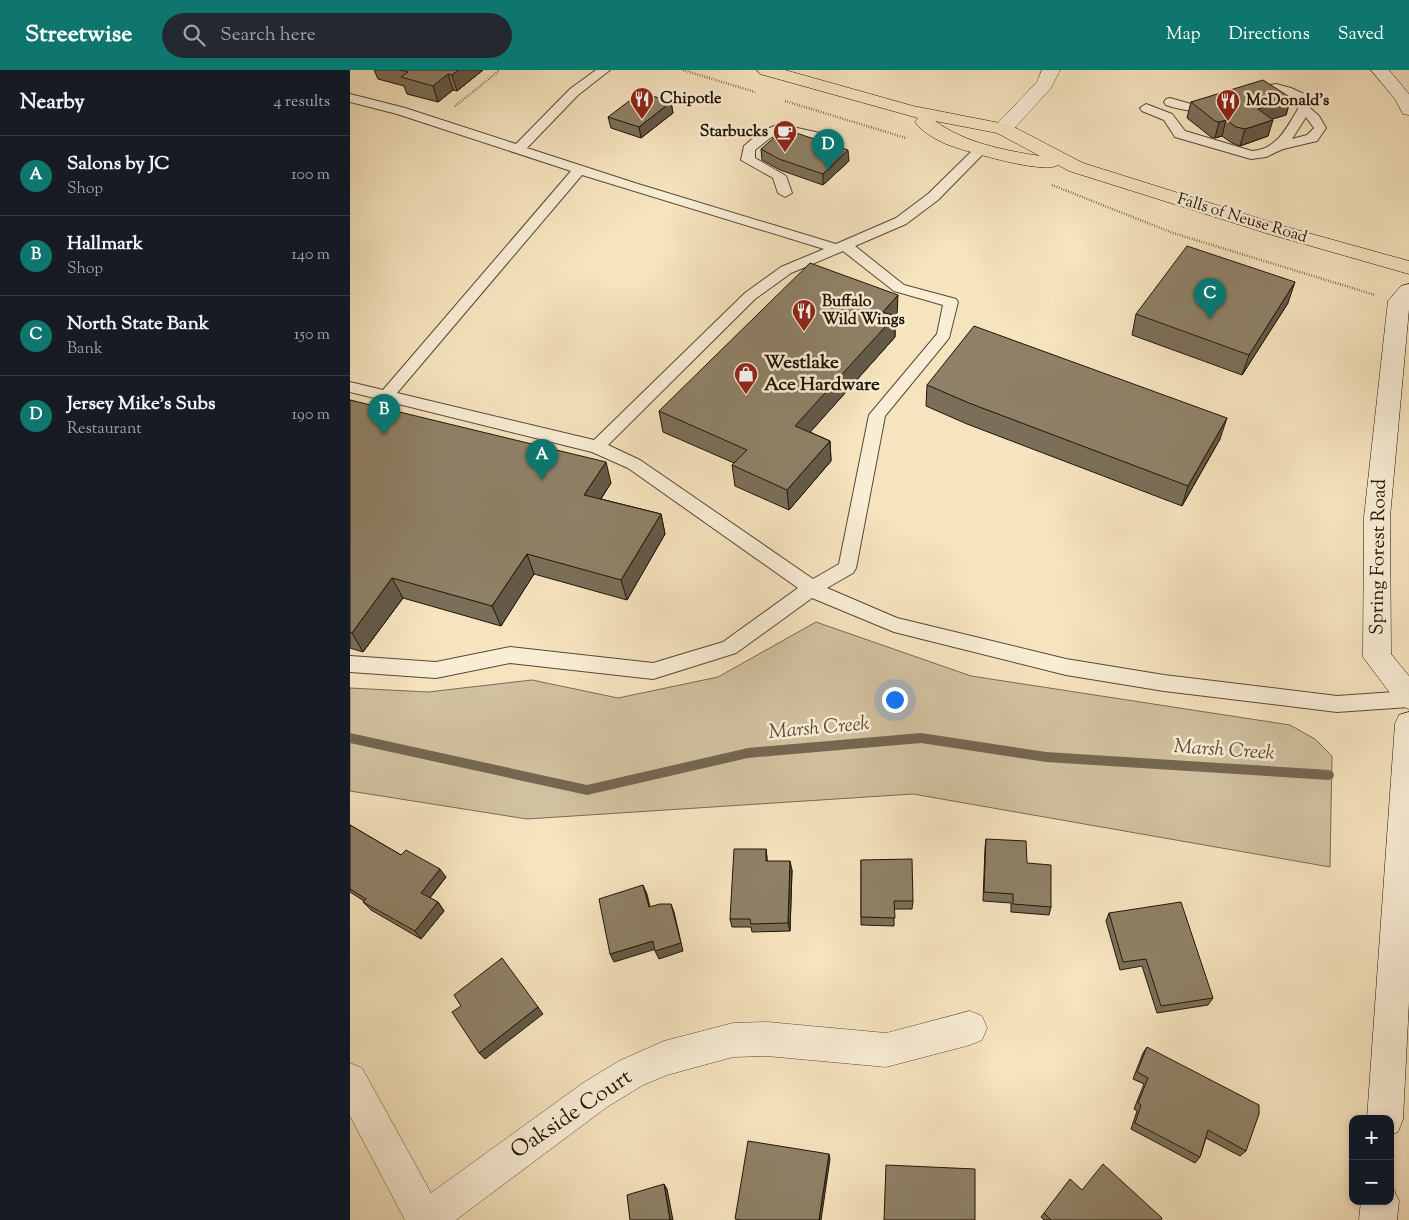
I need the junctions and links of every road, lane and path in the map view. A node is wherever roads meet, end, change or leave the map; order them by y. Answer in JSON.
{"nodes":[{"id":1,"x":500,"y":70,"type":"edge"},
{"id":2,"x":604,"y":70,"type":"edge"},
{"id":3,"x":683,"y":70,"type":"edge"},
{"id":4,"x":766,"y":70,"type":"edge"},
{"id":5,"x":1051,"y":70,"type":"edge"},
{"id":6,"x":1380,"y":70,"type":"edge"},
{"id":7,"x":762,"y":94,"type":"dead end"},
{"id":8,"x":350,"y":98,"type":"edge"},
{"id":9,"x":780,"y":99,"type":"dead end"},
{"id":10,"x":1170,"y":102,"type":"dead end"},
{"id":11,"x":1407,"y":102,"type":"edge"},
{"id":12,"x":451,"y":108,"type":"dead end"},
{"id":13,"x":1146,"y":108,"type":"dead end"},
{"id":14,"x":1304,"y":109,"type":"junction"},
{"id":15,"x":911,"y":111,"type":"junction"},
{"id":16,"x":1002,"y":129,"type":"junction"},
{"id":17,"x":910,"y":139,"type":"dead end"},
{"id":18,"x":833,"y":140,"type":"dead end"},
{"id":19,"x":1281,"y":146,"type":"junction"},
{"id":20,"x":519,"y":149,"type":"junction"},
{"id":21,"x":981,"y":150,"type":"junction"},
{"id":22,"x":1076,"y":167,"type":"junction"},
{"id":23,"x":580,"y":169,"type":"junction"},
{"id":24,"x":1047,"y":183,"type":"dead end"},
{"id":25,"x":785,"y":193,"type":"dead end"},
{"id":26,"x":840,"y":246,"type":"junction"},
{"id":27,"x":1409,"y":268,"type":"edge"},
{"id":28,"x":1409,"y":291,"type":"edge"},
{"id":29,"x":1362,"y":292,"type":"dead end"},
{"id":30,"x":350,"y":387,"type":"edge"},
{"id":31,"x":386,"y":396,"type":"junction"},
{"id":32,"x":597,"y":447,"type":"junction"},
{"id":33,"x":811,"y":589,"type":"junction"},
{"id":34,"x":350,"y":664,"type":"edge"},
{"id":35,"x":1409,"y":698,"type":"edge"},
{"id":36,"x":1409,"y":724,"type":"edge"},
{"id":37,"x":970,"y":1028,"type":"dead end"},
{"id":38,"x":350,"y":1080,"type":"edge"},
{"id":39,"x":1385,"y":1115,"type":"edge"},
{"id":40,"x":1380,"y":1205,"type":"edge"},
{"id":41,"x":425,"y":1220,"type":"edge"},
{"id":42,"x":1378,"y":1220,"type":"edge"}],
"edges":[{"from":1,"to":12,"type":"path"},
{"from":2,"to":20,"type":"lane"},
{"from":3,"to":7,"type":"path"},
{"from":4,"to":15,"type":"main road","name":"Falls of Neuse Road"},
{"from":5,"to":16,"type":"main road"},
{"from":6,"to":11,"type":"main road"},
{"from":8,"to":20,"type":"lane"},
{"from":9,"to":17,"type":"path"},
{"from":10,"to":14,"type":"lane"},
{"from":13,"to":19,"type":"lane"},
{"from":14,"to":19,"type":"lane"},
{"from":14,"to":19,"type":"lane"},
{"from":15,"to":16,"type":"main road"},
{"from":15,"to":21,"type":"main road","name":"Falls of Neuse Road"},
{"from":16,"to":22,"type":"main road","name":"Falls of Neuse Road"},
{"from":18,"to":25,"type":"lane"},
{"from":20,"to":23,"type":"lane"},
{"from":21,"to":22,"type":"main road","name":"Falls of Neuse Road"},
{"from":21,"to":26,"type":"lane"},
{"from":22,"to":27,"type":"main road","name":"Falls of Neuse Road"},
{"from":23,"to":26,"type":"lane"},
{"from":23,"to":31,"type":"lane"},
{"from":24,"to":29,"type":"path"},
{"from":26,"to":32,"type":"lane"},
{"from":26,"to":33,"type":"lane"},
{"from":28,"to":35,"type":"main road","name":"Spring Forest Road"},
{"from":30,"to":31,"type":"lane"},
{"from":31,"to":32,"type":"lane"},
{"from":32,"to":33,"type":"lane"},
{"from":33,"to":34,"type":"lane"},
{"from":33,"to":35,"type":"lane"},
{"from":36,"to":39,"type":"main road"},
{"from":37,"to":41,"type":"main road","name":"Oakside Court"},
{"from":38,"to":41,"type":"main road"},
{"from":40,"to":42,"type":"main road"}]}
